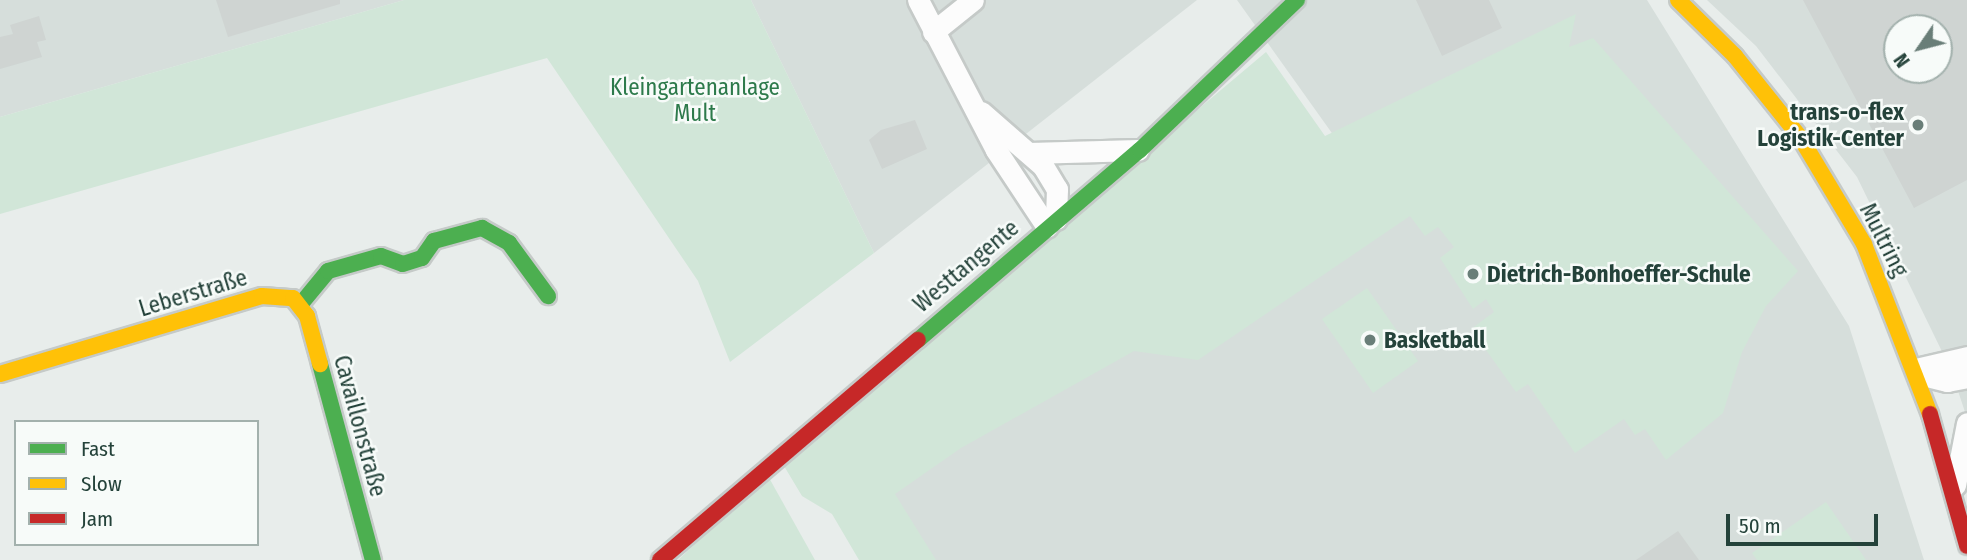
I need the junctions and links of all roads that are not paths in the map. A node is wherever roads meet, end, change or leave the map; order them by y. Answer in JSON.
{"nodes":[{"id":1,"x":918,"y":0,"type":"edge"},
{"id":2,"x":973,"y":0,"type":"edge"},
{"id":3,"x":1297,"y":0,"type":"edge"},
{"id":4,"x":1678,"y":0,"type":"edge"},
{"id":5,"x":933,"y":32,"type":"junction"},
{"id":6,"x":972,"y":104,"type":"junction"},
{"id":7,"x":1140,"y":150,"type":"junction"},
{"id":8,"x":1029,"y":153,"type":"junction"},
{"id":9,"x":1052,"y":223,"type":"junction"},
{"id":10,"x":548,"y":296,"type":"dead end"},
{"id":11,"x":300,"y":306,"type":"junction"},
{"id":12,"x":1967,"y":356,"type":"edge"},
{"id":13,"x":1917,"y":372,"type":"junction"},
{"id":14,"x":0,"y":374,"type":"edge"},
{"id":15,"x":1967,"y":377,"type":"edge"},
{"id":16,"x":1967,"y":423,"type":"edge"},
{"id":17,"x":1954,"y":491,"type":"junction"},
{"id":18,"x":1967,"y":546,"type":"edge"},
{"id":19,"x":373,"y":560,"type":"edge"},
{"id":20,"x":660,"y":560,"type":"edge"}],
"edges":[{"from":1,"to":5,"type":"street"},
{"from":2,"to":5,"type":"street"},
{"from":3,"to":7,"type":"street","name":"Westtangente"},
{"from":4,"to":13,"type":"street","name":"Multring"},
{"from":5,"to":6,"type":"street"},
{"from":6,"to":8,"type":"street"},
{"from":6,"to":9,"type":"street"},
{"from":7,"to":8,"type":"street"},
{"from":7,"to":9,"type":"street","name":"Westtangente"},
{"from":8,"to":9,"type":"street"},
{"from":9,"to":20,"type":"street","name":"Westtangente"},
{"from":10,"to":11,"type":"street"},
{"from":11,"to":14,"type":"street","name":"Leberstraße"},
{"from":11,"to":19,"type":"street","name":"Cavaillonstraße"},
{"from":12,"to":13,"type":"street"},
{"from":13,"to":15,"type":"street"},
{"from":13,"to":17,"type":"street","name":"Multring"},
{"from":16,"to":17,"type":"street"},
{"from":17,"to":18,"type":"street","name":"Multring"}]}
